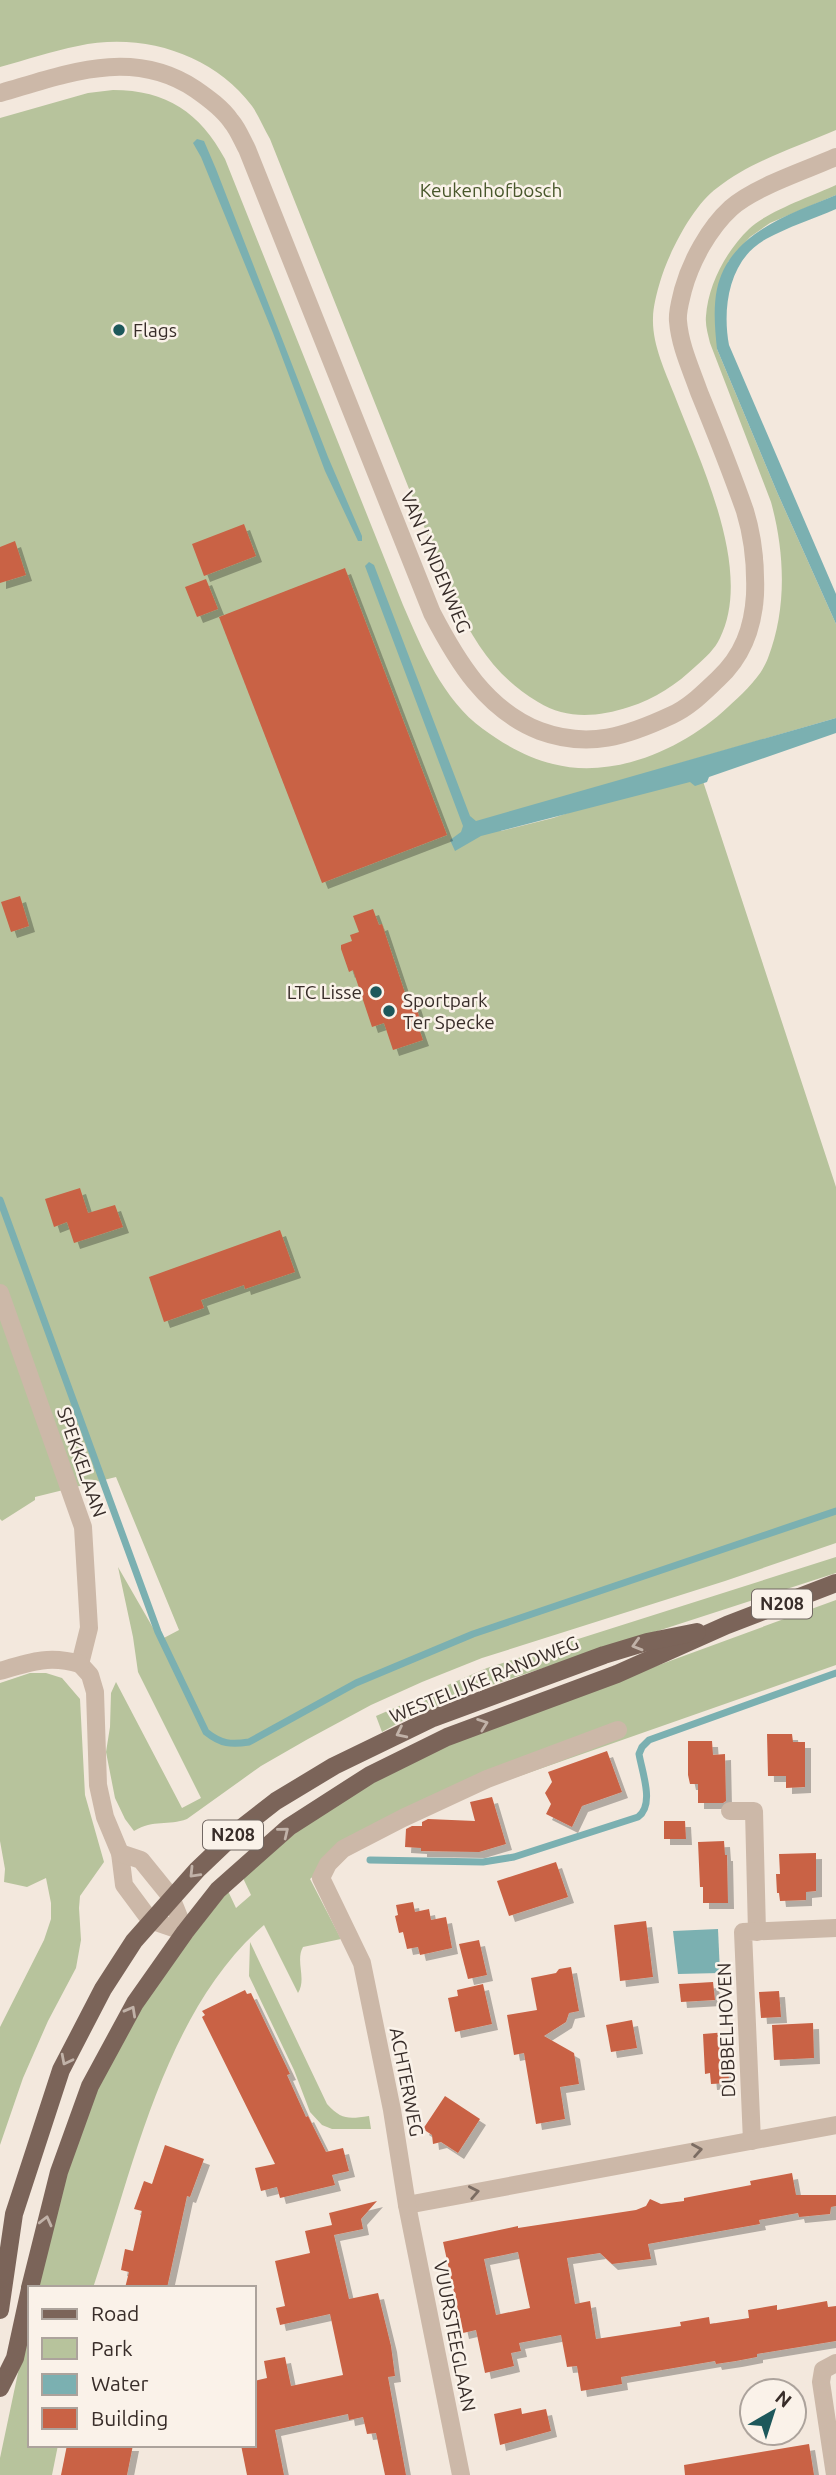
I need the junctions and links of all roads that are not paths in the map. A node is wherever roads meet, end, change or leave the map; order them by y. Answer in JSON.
{"nodes":[{"id":1,"x":0,"y":93,"type":"edge"},
{"id":2,"x":836,"y":157,"type":"edge"},
{"id":3,"x":0,"y":1293,"type":"edge"},
{"id":4,"x":836,"y":1583,"type":"edge"},
{"id":5,"x":727,"y":1625,"type":"junction"},
{"id":6,"x":80,"y":1664,"type":"junction"},
{"id":7,"x":0,"y":1671,"type":"edge"},
{"id":8,"x":618,"y":1730,"type":"dead end"},
{"id":9,"x":730,"y":1811,"type":"dead end"},
{"id":10,"x":120,"y":1853,"type":"junction"},
{"id":11,"x":171,"y":1897,"type":"junction"},
{"id":12,"x":150,"y":1920,"type":"junction"},
{"id":13,"x":836,"y":1928,"type":"edge"},
{"id":14,"x":185,"y":1932,"type":"junction"},
{"id":15,"x":757,"y":1932,"type":"junction"},
{"id":16,"x":836,"y":2125,"type":"edge"},
{"id":17,"x":752,"y":2141,"type":"junction"},
{"id":18,"x":407,"y":2205,"type":"junction"},
{"id":19,"x":30,"y":2286,"type":"edge"},
{"id":20,"x":28,"y":2297,"type":"edge"},
{"id":21,"x":0,"y":2310,"type":"edge"},
{"id":22,"x":836,"y":2363,"type":"edge"},
{"id":23,"x":0,"y":2388,"type":"edge"},
{"id":24,"x":461,"y":2475,"type":"edge"},
{"id":25,"x":835,"y":2475,"type":"edge"}],
"edges":[{"from":1,"to":2,"type":"street","name":"VAN LYNDENWEG"},
{"from":3,"to":6,"type":"street","name":"SPEKKELAAN"},
{"from":4,"to":5,"type":"main road","name":"WESTELIJKE RANDWEG","number":"N208"},
{"from":5,"to":11,"type":"main road","name":"WESTELIJKE RANDWEG","number":"N208","one_way":true},
{"from":14,"to":5,"type":"main road","name":"WESTELIJKE RANDWEG","number":"N208","one_way":true},
{"from":6,"to":7,"type":"street"},
{"from":6,"to":10,"type":"street"},
{"from":8,"to":18,"type":"street","name":"ACHTERWEG"},
{"from":9,"to":15,"type":"street"},
{"from":10,"to":11,"type":"street"},
{"from":10,"to":12,"type":"street"},
{"from":11,"to":12,"type":"main road","name":"WESTELIJKE RANDWEG","number":"N208"},
{"from":11,"to":14,"type":"street"},
{"from":12,"to":14,"type":"street"},
{"from":12,"to":21,"type":"main road","name":"WESTELIJKE RANDWEG","number":"N208","one_way":true},
{"from":13,"to":15,"type":"street"},
{"from":19,"to":14,"type":"main road","name":"WESTELIJKE RANDWEG","number":"N208","one_way":true},
{"from":15,"to":17,"type":"street","name":"DUBBELHOVEN"},
{"from":16,"to":17,"type":"street"},
{"from":18,"to":17,"type":"street","one_way":true},
{"from":18,"to":24,"type":"street","name":"VUURSTEEGLAAN"},
{"from":20,"to":23,"type":"main road","name":"WESTELIJKE RANDWEG","number":"N208"},
{"from":22,"to":25,"type":"street"}]}
